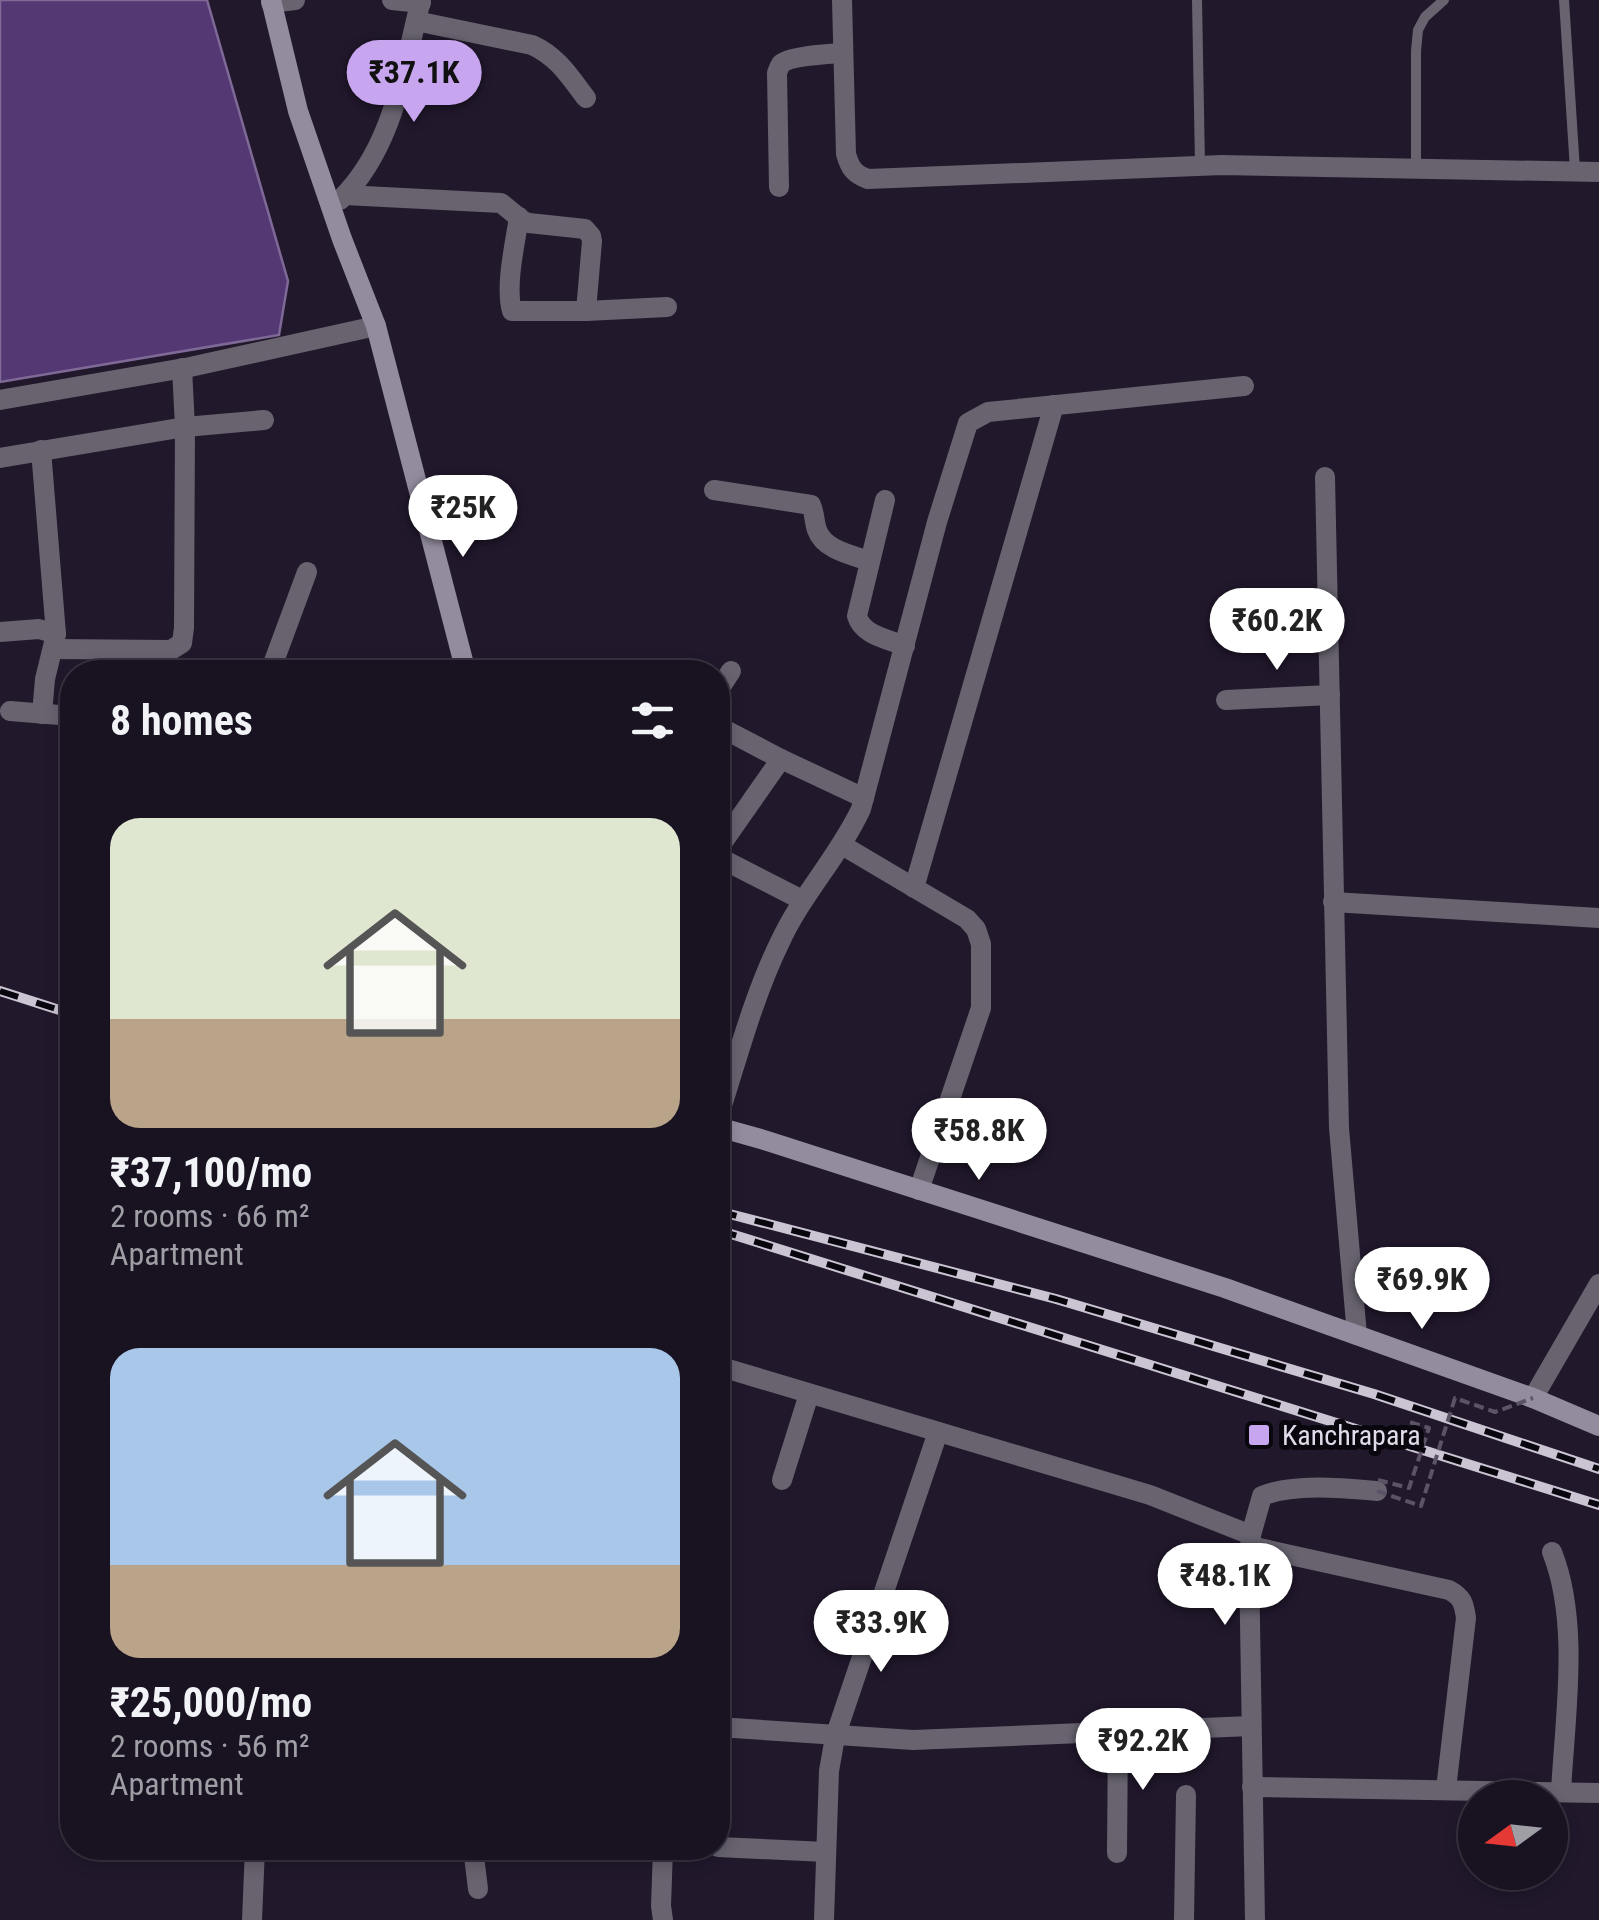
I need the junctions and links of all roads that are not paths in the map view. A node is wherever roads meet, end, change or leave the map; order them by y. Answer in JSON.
{"nodes":[{"id":1,"x":295,"y":0,"type":"edge"},
{"id":2,"x":392,"y":0,"type":"edge"},
{"id":3,"x":842,"y":0,"type":"edge"},
{"id":4,"x":1197,"y":0,"type":"edge"},
{"id":5,"x":1444,"y":0,"type":"edge"},
{"id":6,"x":1564,"y":0,"type":"edge"},
{"id":7,"x":271,"y":1,"type":"edge"},
{"id":8,"x":419,"y":8,"type":"edge"},
{"id":9,"x":844,"y":53,"type":"junction"},
{"id":10,"x":586,"y":98,"type":"dead end"},
{"id":11,"x":1200,"y":166,"type":"junction"},
{"id":12,"x":1416,"y":168,"type":"junction"},
{"id":13,"x":1575,"y":170,"type":"junction"},
{"id":14,"x":1599,"y":172,"type":"edge"},
{"id":15,"x":779,"y":187,"type":"dead end"},
{"id":16,"x":338,"y":201,"type":"junction"},
{"id":17,"x":519,"y":217,"type":"junction"},
{"id":18,"x":667,"y":307,"type":"dead end"},
{"id":19,"x":586,"y":311,"type":"junction"},
{"id":20,"x":376,"y":326,"type":"junction"},
{"id":21,"x":182,"y":368,"type":"junction"},
{"id":22,"x":1244,"y":386,"type":"dead end"},
{"id":23,"x":0,"y":400,"type":"edge"},
{"id":24,"x":1054,"y":405,"type":"junction"},
{"id":25,"x":264,"y":420,"type":"dead end"},
{"id":26,"x":186,"y":427,"type":"junction"},
{"id":27,"x":41,"y":450,"type":"junction"},
{"id":28,"x":0,"y":458,"type":"edge"},
{"id":29,"x":1325,"y":477,"type":"dead end"},
{"id":30,"x":714,"y":490,"type":"dead end"},
{"id":31,"x":885,"y":500,"type":"dead end"},
{"id":32,"x":869,"y":561,"type":"junction"},
{"id":33,"x":307,"y":572,"type":"dead end"},
{"id":34,"x":0,"y":632,"type":"edge"},
{"id":35,"x":54,"y":642,"type":"junction"},
{"id":36,"x":904,"y":646,"type":"junction"},
{"id":37,"x":274,"y":660,"type":"edge"},
{"id":38,"x":463,"y":660,"type":"edge"},
{"id":39,"x":1330,"y":695,"type":"junction"},
{"id":40,"x":1226,"y":700,"type":"dead end"},
{"id":41,"x":10,"y":710,"type":"dead end"},
{"id":42,"x":42,"y":714,"type":"junction"},
{"id":43,"x":60,"y":715,"type":"edge"},
{"id":44,"x":730,"y":732,"type":"edge"},
{"id":45,"x":781,"y":759,"type":"junction"},
{"id":46,"x":864,"y":798,"type":"junction"},
{"id":47,"x":730,"y":832,"type":"edge"},
{"id":48,"x":842,"y":845,"type":"junction"},
{"id":49,"x":730,"y":863,"type":"edge"},
{"id":50,"x":914,"y":888,"type":"junction"},
{"id":51,"x":802,"y":900,"type":"junction"},
{"id":52,"x":1333,"y":902,"type":"junction"},
{"id":53,"x":1599,"y":918,"type":"edge"},
{"id":54,"x":730,"y":1081,"type":"edge"},
{"id":55,"x":730,"y":1132,"type":"edge"},
{"id":56,"x":919,"y":1190,"type":"junction"},
{"id":57,"x":1599,"y":1284,"type":"edge"},
{"id":58,"x":1357,"y":1335,"type":"junction"},
{"id":59,"x":730,"y":1370,"type":"edge"},
{"id":60,"x":809,"y":1394,"type":"junction"},
{"id":61,"x":1533,"y":1398,"type":"junction"},
{"id":62,"x":1599,"y":1426,"type":"edge"},
{"id":63,"x":938,"y":1432,"type":"junction"},
{"id":64,"x":782,"y":1480,"type":"dead end"},
{"id":65,"x":1378,"y":1486,"type":"road end"},
{"id":66,"x":1250,"y":1540,"type":"junction"},
{"id":67,"x":1552,"y":1552,"type":"dead end"},
{"id":68,"x":1251,"y":1726,"type":"junction"},
{"id":69,"x":730,"y":1728,"type":"edge"},
{"id":70,"x":1118,"y":1732,"type":"junction"},
{"id":71,"x":835,"y":1737,"type":"junction"},
{"id":72,"x":1562,"y":1780,"type":"edge"},
{"id":73,"x":1252,"y":1786,"type":"junction"},
{"id":74,"x":1446,"y":1790,"type":"junction"},
{"id":75,"x":1458,"y":1790,"type":"edge"},
{"id":76,"x":1568,"y":1792,"type":"edge"},
{"id":77,"x":1599,"y":1792,"type":"edge"},
{"id":78,"x":1186,"y":1795,"type":"dead end"},
{"id":79,"x":730,"y":1848,"type":"edge"},
{"id":80,"x":826,"y":1852,"type":"junction"},
{"id":81,"x":1117,"y":1853,"type":"dead end"},
{"id":82,"x":254,"y":1860,"type":"edge"},
{"id":83,"x":474,"y":1860,"type":"edge"},
{"id":84,"x":663,"y":1860,"type":"edge"},
{"id":85,"x":478,"y":1889,"type":"dead end"},
{"id":86,"x":252,"y":1920,"type":"edge"},
{"id":87,"x":664,"y":1920,"type":"edge"},
{"id":88,"x":824,"y":1920,"type":"edge"},
{"id":89,"x":1184,"y":1920,"type":"edge"},
{"id":90,"x":1255,"y":1920,"type":"edge"}],
"edges":[{"from":1,"to":7,"type":"street"},
{"from":2,"to":8,"type":"street"},
{"from":3,"to":9,"type":"street"},
{"from":4,"to":11,"type":"lane"},
{"from":5,"to":12,"type":"lane"},
{"from":6,"to":13,"type":"lane"},
{"from":7,"to":16,"type":"street"},
{"from":8,"to":10,"type":"street"},
{"from":8,"to":16,"type":"street"},
{"from":9,"to":11,"type":"street"},
{"from":9,"to":15,"type":"street"},
{"from":11,"to":12,"type":"street"},
{"from":12,"to":13,"type":"street"},
{"from":13,"to":14,"type":"street"},
{"from":16,"to":17,"type":"street"},
{"from":16,"to":20,"type":"street"},
{"from":17,"to":19,"type":"street"},
{"from":17,"to":19,"type":"street"},
{"from":18,"to":19,"type":"street"},
{"from":20,"to":21,"type":"street"},
{"from":20,"to":38,"type":"street"},
{"from":21,"to":23,"type":"street"},
{"from":21,"to":26,"type":"street"},
{"from":22,"to":24,"type":"street"},
{"from":24,"to":36,"type":"street"},
{"from":24,"to":50,"type":"street"},
{"from":25,"to":26,"type":"street"},
{"from":26,"to":27,"type":"street"},
{"from":26,"to":35,"type":"street"},
{"from":27,"to":28,"type":"street"},
{"from":27,"to":35,"type":"street"},
{"from":29,"to":39,"type":"street"},
{"from":30,"to":32,"type":"street"},
{"from":31,"to":32,"type":"street"},
{"from":32,"to":36,"type":"street"},
{"from":33,"to":37,"type":"street"},
{"from":34,"to":35,"type":"street"},
{"from":35,"to":42,"type":"street"},
{"from":36,"to":46,"type":"street"},
{"from":39,"to":40,"type":"street"},
{"from":39,"to":52,"type":"street"},
{"from":41,"to":42,"type":"street"},
{"from":42,"to":43,"type":"street"},
{"from":44,"to":45,"type":"street"},
{"from":45,"to":46,"type":"street"},
{"from":45,"to":47,"type":"street"},
{"from":46,"to":48,"type":"street"},
{"from":48,"to":50,"type":"street"},
{"from":48,"to":51,"type":"street"},
{"from":49,"to":51,"type":"street"},
{"from":50,"to":56,"type":"street"},
{"from":51,"to":54,"type":"street"},
{"from":52,"to":53,"type":"street"},
{"from":52,"to":58,"type":"street"},
{"from":55,"to":56,"type":"street"},
{"from":56,"to":58,"type":"street"},
{"from":57,"to":61,"type":"street"},
{"from":58,"to":61,"type":"street"},
{"from":59,"to":60,"type":"street"},
{"from":60,"to":63,"type":"street"},
{"from":60,"to":64,"type":"street"},
{"from":61,"to":62,"type":"street"},
{"from":63,"to":66,"type":"street"},
{"from":63,"to":71,"type":"street"},
{"from":65,"to":66,"type":"street"},
{"from":66,"to":68,"type":"street"},
{"from":66,"to":74,"type":"street"},
{"from":67,"to":72,"type":"street"},
{"from":68,"to":70,"type":"street"},
{"from":68,"to":73,"type":"street"},
{"from":69,"to":71,"type":"street"},
{"from":70,"to":71,"type":"street"},
{"from":70,"to":81,"type":"street"},
{"from":71,"to":80,"type":"street"},
{"from":73,"to":74,"type":"street"},
{"from":73,"to":90,"type":"street"},
{"from":74,"to":75,"type":"street"},
{"from":76,"to":77,"type":"street"},
{"from":78,"to":89,"type":"street"},
{"from":79,"to":80,"type":"street"},
{"from":80,"to":88,"type":"street"},
{"from":82,"to":86,"type":"street"},
{"from":83,"to":85,"type":"street"},
{"from":84,"to":87,"type":"street"}]}
